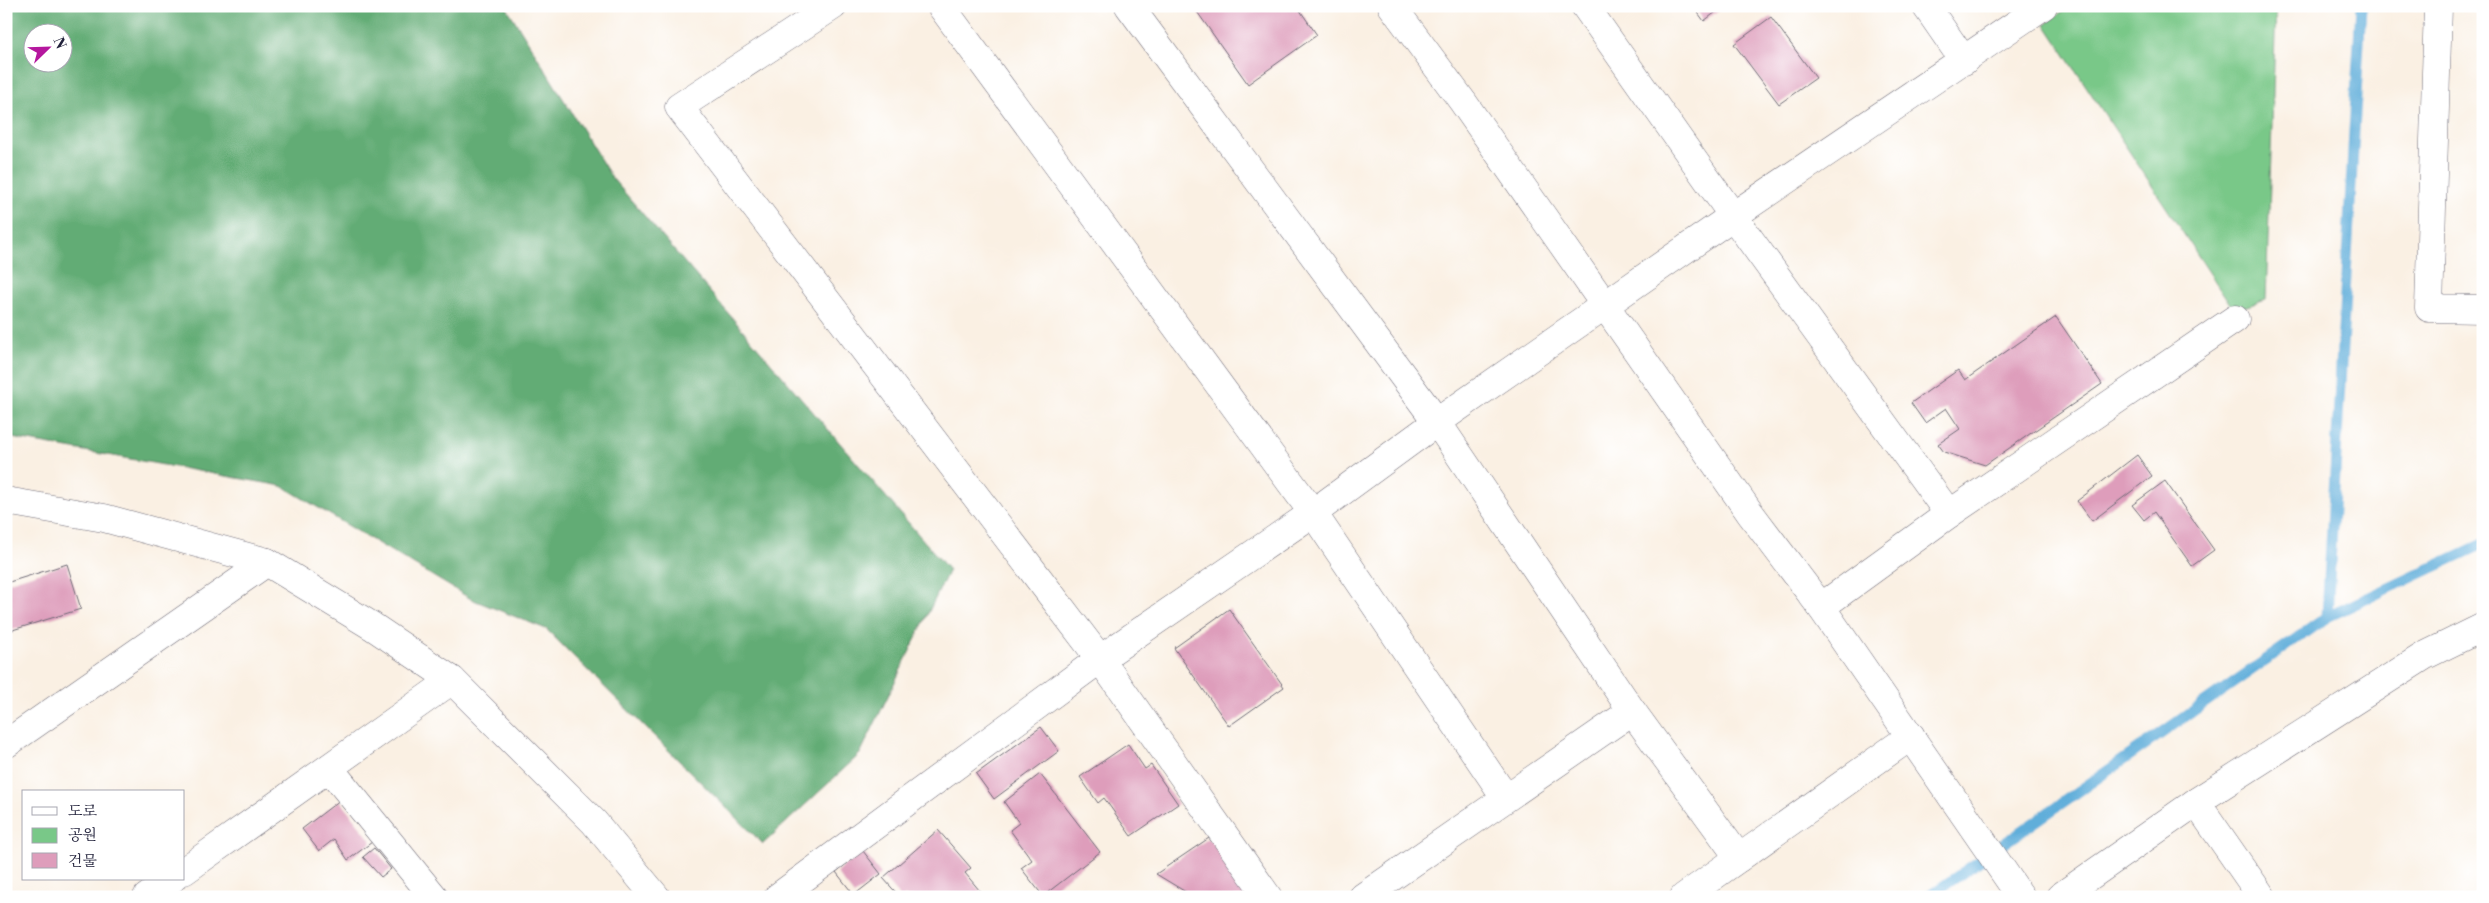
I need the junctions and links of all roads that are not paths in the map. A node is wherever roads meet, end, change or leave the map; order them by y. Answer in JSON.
{"nodes":[{"id":1,"x":833,"y":6,"type":"edge"},
{"id":2,"x":942,"y":6,"type":"edge"},
{"id":3,"x":1128,"y":6,"type":"edge"},
{"id":4,"x":1392,"y":6,"type":"edge"},
{"id":5,"x":1585,"y":6,"type":"edge"},
{"id":6,"x":1926,"y":6,"type":"edge"},
{"id":7,"x":2044,"y":6,"type":"edge"},
{"id":8,"x":2438,"y":6,"type":"edge"},
{"id":9,"x":1964,"y":61,"type":"junction"},
{"id":10,"x":1733,"y":216,"type":"junction"},
{"id":11,"x":1606,"y":306,"type":"junction"},
{"id":12,"x":2483,"y":309,"type":"edge"},
{"id":13,"x":2235,"y":319,"type":"dead end"},
{"id":14,"x":1437,"y":422,"type":"junction"},
{"id":15,"x":6,"y":501,"type":"edge"},
{"id":16,"x":1313,"y":512,"type":"junction"},
{"id":17,"x":1949,"y":514,"type":"junction"},
{"id":18,"x":267,"y":562,"type":"junction"},
{"id":19,"x":1821,"y":607,"type":"junction"},
{"id":20,"x":2483,"y":627,"type":"edge"},
{"id":21,"x":1100,"y":658,"type":"junction"},
{"id":22,"x":452,"y":680,"type":"junction"},
{"id":23,"x":1632,"y":711,"type":"junction"},
{"id":24,"x":1911,"y":736,"type":"junction"},
{"id":25,"x":6,"y":744,"type":"edge"},
{"id":26,"x":329,"y":768,"type":"junction"},
{"id":27,"x":1505,"y":797,"type":"junction"},
{"id":28,"x":2196,"y":802,"type":"junction"},
{"id":29,"x":1739,"y":858,"type":"junction"},
{"id":30,"x":185,"y":870,"type":"edge"},
{"id":31,"x":171,"y":880,"type":"edge"},
{"id":32,"x":2019,"y":894,"type":"edge"},
{"id":33,"x":147,"y":897,"type":"edge"},
{"id":34,"x":434,"y":897,"type":"edge"},
{"id":35,"x":656,"y":897,"type":"edge"},
{"id":36,"x":778,"y":897,"type":"edge"},
{"id":37,"x":1268,"y":897,"type":"edge"},
{"id":38,"x":1363,"y":897,"type":"edge"},
{"id":39,"x":1684,"y":897,"type":"edge"},
{"id":40,"x":2060,"y":897,"type":"edge"},
{"id":41,"x":2262,"y":897,"type":"edge"}],
"edges":[{"from":1,"to":21,"type":"street"},
{"from":2,"to":16,"type":"street"},
{"from":3,"to":14,"type":"street"},
{"from":4,"to":11,"type":"street"},
{"from":5,"to":10,"type":"street"},
{"from":6,"to":9,"type":"street"},
{"from":7,"to":9,"type":"street"},
{"from":8,"to":12,"type":"street"},
{"from":9,"to":10,"type":"street"},
{"from":10,"to":11,"type":"street"},
{"from":10,"to":17,"type":"street"},
{"from":11,"to":14,"type":"street"},
{"from":11,"to":19,"type":"street"},
{"from":13,"to":17,"type":"street"},
{"from":14,"to":16,"type":"street"},
{"from":14,"to":23,"type":"street"},
{"from":15,"to":18,"type":"street"},
{"from":16,"to":21,"type":"street"},
{"from":16,"to":27,"type":"street"},
{"from":17,"to":19,"type":"street"},
{"from":18,"to":22,"type":"street"},
{"from":18,"to":25,"type":"street"},
{"from":19,"to":24,"type":"street"},
{"from":20,"to":28,"type":"street"},
{"from":21,"to":36,"type":"street"},
{"from":21,"to":37,"type":"street"},
{"from":22,"to":26,"type":"street"},
{"from":22,"to":35,"type":"street"},
{"from":23,"to":27,"type":"street"},
{"from":23,"to":29,"type":"street"},
{"from":24,"to":29,"type":"street"},
{"from":24,"to":32,"type":"street"},
{"from":26,"to":30,"type":"street"},
{"from":26,"to":34,"type":"street"},
{"from":27,"to":38,"type":"street"},
{"from":28,"to":40,"type":"street"},
{"from":28,"to":41,"type":"street"},
{"from":29,"to":39,"type":"street"},
{"from":31,"to":33,"type":"street"}]}
